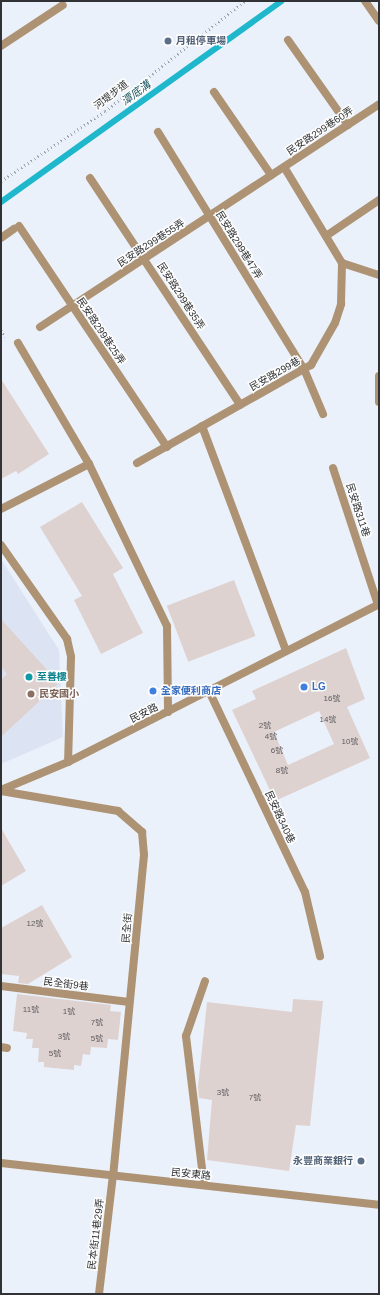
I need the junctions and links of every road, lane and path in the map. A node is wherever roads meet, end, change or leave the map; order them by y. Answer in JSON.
{"nodes":[{"id":1,"x":245,"y":1,"type":"edge"},
{"id":2,"x":365,"y":1,"type":"edge"},
{"id":3,"x":63,"y":5,"type":"dead end"},
{"id":4,"x":379,"y":21,"type":"edge"},
{"id":5,"x":288,"y":40,"type":"dead end"},
{"id":6,"x":1,"y":46,"type":"edge"},
{"id":7,"x":214,"y":92,"type":"dead end"},
{"id":8,"x":379,"y":104,"type":"edge"},
{"id":9,"x":348,"y":124,"type":"junction"},
{"id":10,"x":158,"y":132,"type":"dead end"},
{"id":11,"x":284,"y":167,"type":"junction"},
{"id":12,"x":271,"y":175,"type":"junction"},
{"id":13,"x":90,"y":178,"type":"dead end"},
{"id":14,"x":1,"y":181,"type":"edge"},
{"id":15,"x":379,"y":200,"type":"edge"},
{"id":16,"x":210,"y":216,"type":"junction"},
{"id":17,"x":326,"y":236,"type":"junction"},
{"id":18,"x":1,"y":238,"type":"edge"},
{"id":19,"x":146,"y":258,"type":"junction"},
{"id":20,"x":342,"y":263,"type":"junction"},
{"id":21,"x":379,"y":276,"type":"edge"},
{"id":22,"x":73,"y":306,"type":"junction"},
{"id":23,"x":40,"y":327,"type":"dead end"},
{"id":24,"x":18,"y":343,"type":"dead end"},
{"id":25,"x":304,"y":369,"type":"junction"},
{"id":26,"x":379,"y":376,"type":"edge"},
{"id":27,"x":379,"y":402,"type":"edge"},
{"id":28,"x":240,"y":405,"type":"junction"},
{"id":29,"x":323,"y":414,"type":"dead end"},
{"id":30,"x":202,"y":426,"type":"junction"},
{"id":31,"x":167,"y":447,"type":"junction"},
{"id":32,"x":137,"y":463,"type":"dead end"},
{"id":33,"x":89,"y":464,"type":"junction"},
{"id":34,"x":333,"y":468,"type":"dead end"},
{"id":35,"x":1,"y":509,"type":"edge"},
{"id":36,"x":1,"y":545,"type":"edge"},
{"id":37,"x":379,"y":605,"type":"edge"},
{"id":38,"x":286,"y":651,"type":"junction"},
{"id":39,"x":209,"y":691,"type":"junction"},
{"id":40,"x":168,"y":712,"type":"junction"},
{"id":41,"x":68,"y":762,"type":"junction"},
{"id":42,"x":1,"y":791,"type":"edge"},
{"id":43,"x":320,"y":956,"type":"dead end"},
{"id":44,"x":205,"y":981,"type":"dead end"},
{"id":45,"x":1,"y":986,"type":"edge"},
{"id":46,"x":129,"y":1002,"type":"junction"},
{"id":47,"x":1,"y":1163,"type":"edge"},
{"id":48,"x":113,"y":1176,"type":"junction"},
{"id":49,"x":204,"y":1185,"type":"junction"},
{"id":50,"x":379,"y":1205,"type":"edge"},
{"id":51,"x":99,"y":1294,"type":"edge"}],
"edges":[{"from":1,"to":14,"type":"path","name":"河堤步道"},
{"from":2,"to":4,"type":"street"},
{"from":3,"to":6,"type":"street"},
{"from":5,"to":9,"type":"street"},
{"from":7,"to":12,"type":"street"},
{"from":8,"to":9,"type":"street","name":"民安路299巷60弄"},
{"from":9,"to":11,"type":"street","name":"民安路299巷60弄"},
{"from":10,"to":16,"type":"street","name":"民安路299巷47弄"},
{"from":11,"to":12,"type":"street","name":"民安路299巷60弄"},
{"from":11,"to":17,"type":"street"},
{"from":12,"to":16,"type":"street","name":"民安路299巷55弄"},
{"from":13,"to":19,"type":"street","name":"民安路299巷35弄"},
{"from":15,"to":17,"type":"street"},
{"from":16,"to":19,"type":"street","name":"民安路299巷55弄"},
{"from":16,"to":25,"type":"street","name":"民安路299巷47弄"},
{"from":17,"to":20,"type":"street"},
{"from":18,"to":22,"type":"street","name":"民安路299巷25弄"},
{"from":19,"to":22,"type":"street","name":"民安路299巷55弄"},
{"from":19,"to":28,"type":"street","name":"民安路299巷35弄"},
{"from":20,"to":21,"type":"street"},
{"from":20,"to":25,"type":"street","name":"民安路299巷"},
{"from":22,"to":23,"type":"street","name":"民安路299巷55弄"},
{"from":22,"to":31,"type":"street","name":"民安路299巷25弄"},
{"from":24,"to":33,"type":"street"},
{"from":25,"to":28,"type":"street","name":"民安路299巷"},
{"from":25,"to":29,"type":"street","name":"民安路299巷47弄"},
{"from":26,"to":27,"type":"street"},
{"from":28,"to":30,"type":"street","name":"民安路299巷"},
{"from":30,"to":31,"type":"street","name":"民安路299巷"},
{"from":30,"to":38,"type":"street"},
{"from":31,"to":32,"type":"street","name":"民安路299巷"},
{"from":33,"to":35,"type":"street"},
{"from":33,"to":40,"type":"street"},
{"from":34,"to":37,"type":"street","name":"民安路311巷"},
{"from":36,"to":41,"type":"street"},
{"from":37,"to":38,"type":"street","name":"民安路"},
{"from":38,"to":39,"type":"street","name":"民安路"},
{"from":39,"to":40,"type":"street","name":"民安路"},
{"from":39,"to":43,"type":"street","name":"民安路340巷"},
{"from":40,"to":41,"type":"street","name":"民安路"},
{"from":41,"to":42,"type":"street","name":"民安路"},
{"from":42,"to":46,"type":"street","name":"民全街"},
{"from":44,"to":49,"type":"street"},
{"from":45,"to":46,"type":"street","name":"民全街9巷"},
{"from":46,"to":48,"type":"street","name":"民全街"},
{"from":47,"to":48,"type":"street","name":"民安東路"},
{"from":48,"to":49,"type":"street","name":"民安東路"},
{"from":48,"to":51,"type":"street","name":"民本街11巷29弄"},
{"from":49,"to":50,"type":"street","name":"民安東路"}]}
